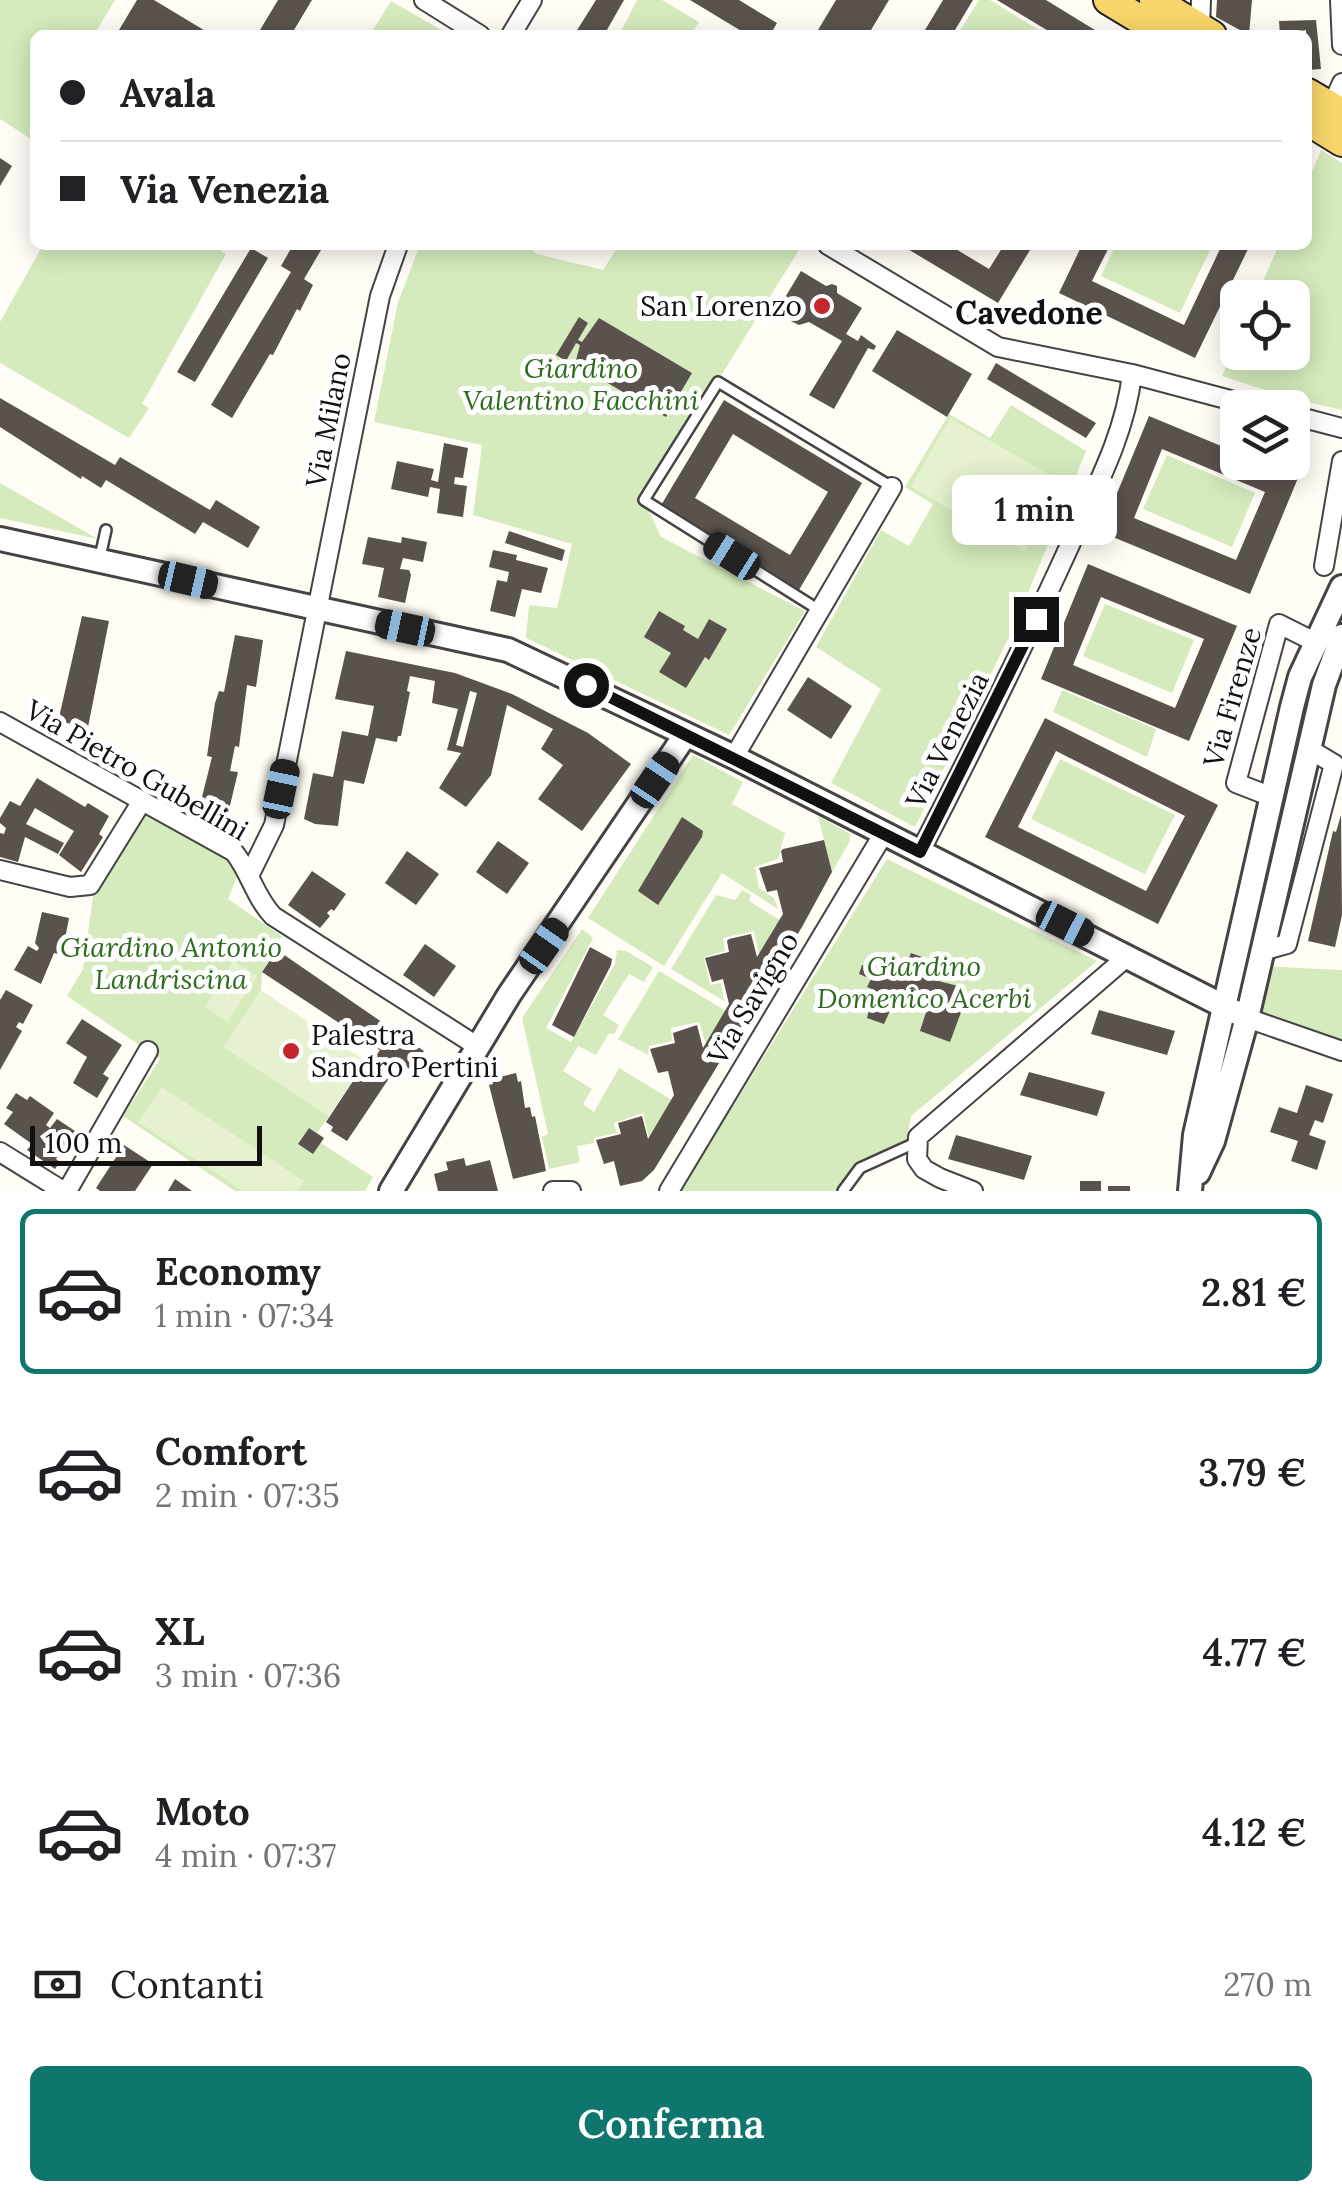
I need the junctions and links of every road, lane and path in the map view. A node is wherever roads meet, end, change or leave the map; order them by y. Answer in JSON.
{"nodes":[{"id":1,"x":424,"y":0,"type":"edge"},
{"id":2,"x":532,"y":0,"type":"edge"},
{"id":3,"x":1108,"y":0,"type":"edge"},
{"id":4,"x":1154,"y":0,"type":"edge"},
{"id":5,"x":1340,"y":0,"type":"edge"},
{"id":6,"x":1204,"y":21,"type":"edge"},
{"id":7,"x":472,"y":30,"type":"edge"},
{"id":8,"x":514,"y":30,"type":"edge"},
{"id":9,"x":1158,"y":30,"type":"edge"},
{"id":10,"x":1342,"y":45,"type":"edge"},
{"id":11,"x":1326,"y":103,"type":"edge"},
{"id":12,"x":1342,"y":142,"type":"edge"},
{"id":13,"x":396,"y":250,"type":"edge"},
{"id":14,"x":836,"y":250,"type":"edge"},
{"id":15,"x":1132,"y":374,"type":"junction"},
{"id":16,"x":1220,"y":397,"type":"edge"},
{"id":17,"x":1310,"y":420,"type":"edge"},
{"id":18,"x":1342,"y":428,"type":"edge"},
{"id":19,"x":1342,"y":462,"type":"edge"},
{"id":20,"x":892,"y":487,"type":"joint"},
{"id":21,"x":106,"y":530,"type":"dead end"},
{"id":22,"x":0,"y":539,"type":"edge"},
{"id":23,"x":100,"y":560,"type":"junction"},
{"id":24,"x":1324,"y":566,"type":"dead end"},
{"id":25,"x":1342,"y":587,"type":"edge"},
{"id":26,"x":320,"y":608,"type":"junction"},
{"id":27,"x":819,"y":610,"type":"junction"},
{"id":28,"x":1342,"y":636,"type":"edge"},
{"id":29,"x":1315,"y":642,"type":"junction"},
{"id":30,"x":1300,"y":677,"type":"junction"},
{"id":31,"x":1333,"y":688,"type":"edge"},
{"id":32,"x":0,"y":722,"type":"edge"},
{"id":33,"x":686,"y":734,"type":"junction"},
{"id":34,"x":734,"y":758,"type":"junction"},
{"id":35,"x":1272,"y":797,"type":"junction"},
{"id":36,"x":142,"y":800,"type":"junction"},
{"id":37,"x":884,"y":833,"type":"junction"},
{"id":38,"x":920,"y":852,"type":"junction"},
{"id":39,"x":0,"y":870,"type":"edge"},
{"id":40,"x":249,"y":876,"type":"junction"},
{"id":41,"x":1128,"y":956,"type":"junction"},
{"id":42,"x":1225,"y":1006,"type":"junction"},
{"id":43,"x":1246,"y":1018,"type":"junction"},
{"id":44,"x":477,"y":1046,"type":"junction"},
{"id":45,"x":148,"y":1051,"type":"dead end"},
{"id":46,"x":1342,"y":1051,"type":"edge"},
{"id":47,"x":915,"y":1143,"type":"junction"},
{"id":48,"x":0,"y":1152,"type":"edge"},
{"id":49,"x":402,"y":1186,"type":"edge"},
{"id":50,"x":1190,"y":1190,"type":"edge"},
{"id":51,"x":65,"y":1191,"type":"edge"},
{"id":52,"x":554,"y":1191,"type":"edge"},
{"id":53,"x":571,"y":1191,"type":"edge"},
{"id":54,"x":670,"y":1191,"type":"edge"},
{"id":55,"x":843,"y":1191,"type":"edge"},
{"id":56,"x":973,"y":1191,"type":"edge"}],
"edges":[{"from":1,"to":7,"type":"street"},
{"from":2,"to":8,"type":"street"},
{"from":3,"to":9,"type":"main road"},
{"from":4,"to":6,"type":"main road"},
{"from":5,"to":10,"type":"street"},
{"from":11,"to":12,"type":"main road"},
{"from":13,"to":26,"type":"street","name":"Via Milano"},
{"from":14,"to":15,"type":"street"},
{"from":15,"to":16,"type":"street"},
{"from":15,"to":38,"type":"street","name":"Via Venezia"},
{"from":17,"to":18,"type":"street"},
{"from":19,"to":24,"type":"street"},
{"from":20,"to":27,"type":"street"},
{"from":20,"to":27,"type":"lane"},
{"from":21,"to":23,"type":"lane"},
{"from":22,"to":23,"type":"street"},
{"from":23,"to":26,"type":"street"},
{"from":25,"to":29,"type":"street"},
{"from":26,"to":33,"type":"street"},
{"from":26,"to":40,"type":"street","name":"Via Milano"},
{"from":27,"to":34,"type":"street"},
{"from":28,"to":31,"type":"street"},
{"from":29,"to":30,"type":"street"},
{"from":29,"to":35,"type":"street","name":"Via Firenze"},
{"from":30,"to":31,"type":"street"},
{"from":30,"to":35,"type":"street"},
{"from":31,"to":43,"type":"street"},
{"from":32,"to":36,"type":"street","name":"Via Pietro Gubellini"},
{"from":33,"to":34,"type":"street"},
{"from":33,"to":44,"type":"street"},
{"from":34,"to":37,"type":"street"},
{"from":35,"to":42,"type":"street"},
{"from":36,"to":39,"type":"street"},
{"from":36,"to":40,"type":"street","name":"Via Pietro Gubellini"},
{"from":37,"to":38,"type":"street"},
{"from":37,"to":54,"type":"street","name":"Via Savigno"},
{"from":38,"to":41,"type":"street"},
{"from":40,"to":44,"type":"street","name":"Via Pietro Gubellini"},
{"from":41,"to":42,"type":"street"},
{"from":41,"to":47,"type":"street"},
{"from":42,"to":43,"type":"street"},
{"from":42,"to":50,"type":"street"},
{"from":43,"to":46,"type":"street"},
{"from":43,"to":50,"type":"street"},
{"from":44,"to":49,"type":"street"},
{"from":45,"to":51,"type":"street"},
{"from":47,"to":55,"type":"lane"},
{"from":47,"to":56,"type":"street"},
{"from":48,"to":51,"type":"street"},
{"from":52,"to":53,"type":"street"}]}
